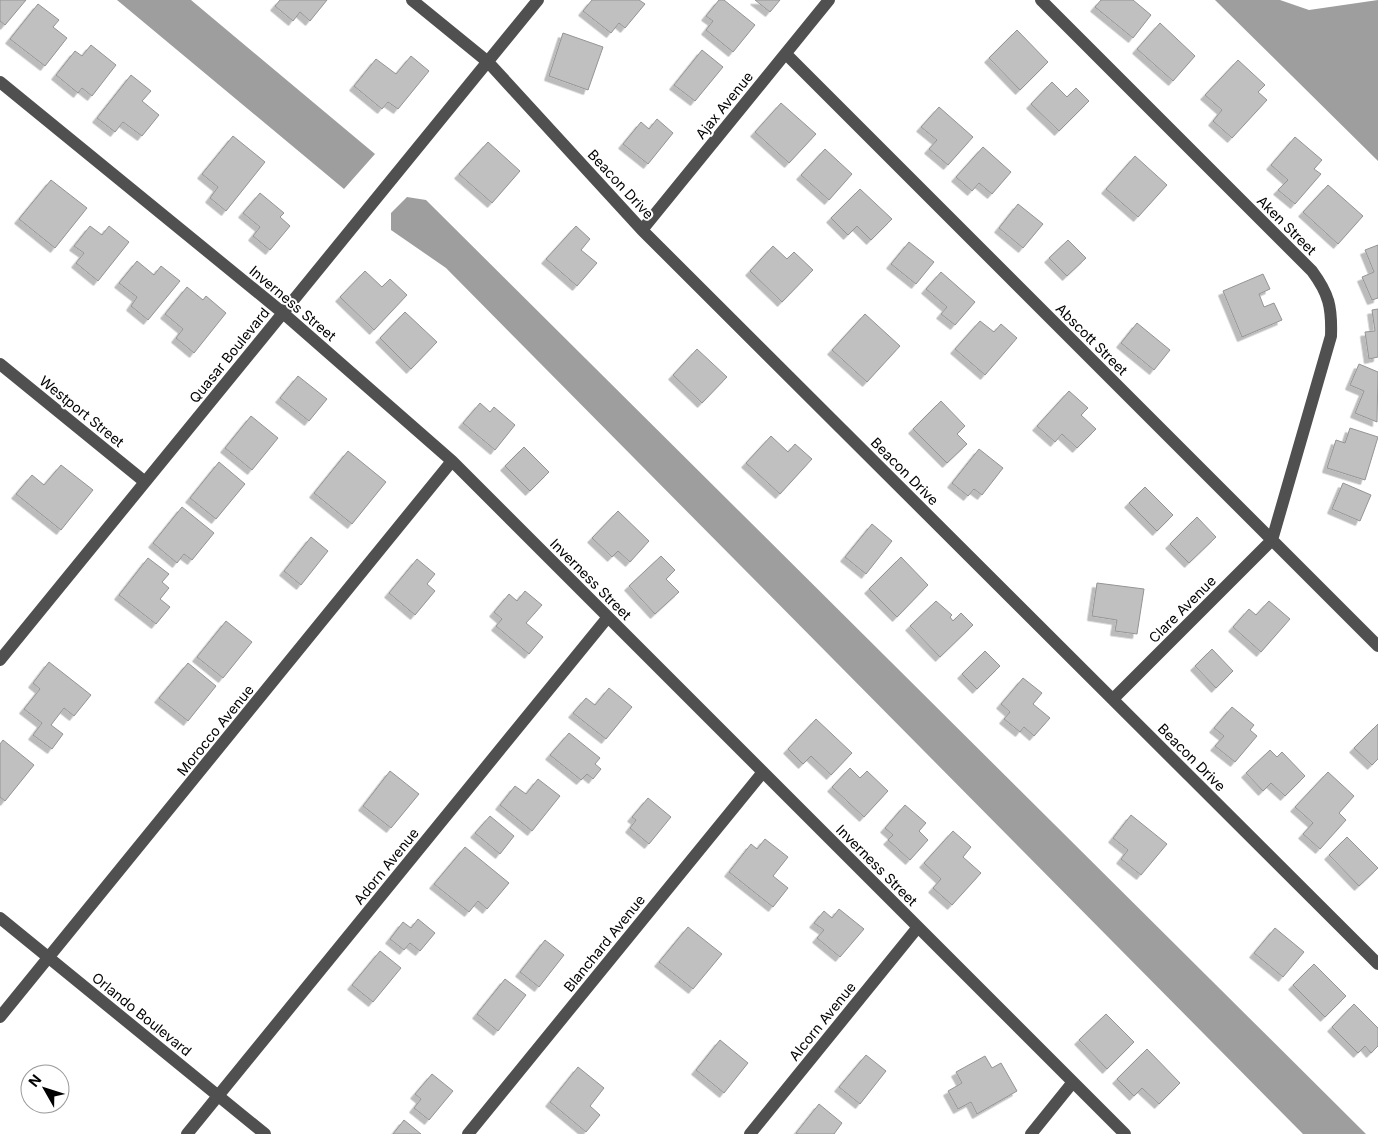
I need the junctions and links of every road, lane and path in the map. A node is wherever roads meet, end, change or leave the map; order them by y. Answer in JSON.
{"nodes":[{"id":1,"x":412,"y":0,"type":"edge"},
{"id":2,"x":538,"y":0,"type":"edge"},
{"id":3,"x":829,"y":0,"type":"edge"},
{"id":4,"x":1040,"y":0,"type":"edge"},
{"id":5,"x":786,"y":54,"type":"junction"},
{"id":6,"x":488,"y":62,"type":"junction"},
{"id":7,"x":0,"y":82,"type":"edge"},
{"id":8,"x":642,"y":230,"type":"junction"},
{"id":9,"x":283,"y":312,"type":"junction"},
{"id":10,"x":0,"y":364,"type":"edge"},
{"id":11,"x":452,"y":462,"type":"junction"},
{"id":12,"x":145,"y":482,"type":"junction"},
{"id":13,"x":1272,"y":540,"type":"junction"},
{"id":14,"x":608,"y":617,"type":"junction"},
{"id":15,"x":1378,"y":646,"type":"edge"},
{"id":16,"x":2,"y":652,"type":"edge"},
{"id":17,"x":1113,"y":699,"type":"junction"},
{"id":18,"x":763,"y":772,"type":"junction"},
{"id":19,"x":0,"y":918,"type":"edge"},
{"id":20,"x":918,"y":927,"type":"junction"},
{"id":21,"x":49,"y":958,"type":"junction"},
{"id":22,"x":1378,"y":964,"type":"edge"},
{"id":23,"x":0,"y":1017,"type":"edge"},
{"id":24,"x":1073,"y":1082,"type":"junction"},
{"id":25,"x":218,"y":1096,"type":"junction"},
{"id":26,"x":187,"y":1134,"type":"edge"},
{"id":27,"x":265,"y":1134,"type":"edge"},
{"id":28,"x":468,"y":1134,"type":"edge"},
{"id":29,"x":750,"y":1134,"type":"edge"},
{"id":30,"x":1031,"y":1134,"type":"edge"},
{"id":31,"x":1125,"y":1134,"type":"edge"}],
"edges":[{"from":1,"to":6,"type":"street","name":"Beacon Drive"},
{"from":2,"to":6,"type":"street","name":"Quasar Boulevard"},
{"from":3,"to":5,"type":"street","name":"Ajax Avenue"},
{"from":4,"to":13,"type":"street","name":"Aken Street"},
{"from":5,"to":8,"type":"street","name":"Ajax Avenue"},
{"from":5,"to":13,"type":"street","name":"Abscott Street"},
{"from":6,"to":8,"type":"street","name":"Beacon Drive"},
{"from":6,"to":9,"type":"street","name":"Quasar Boulevard"},
{"from":7,"to":9,"type":"street","name":"Inverness Street"},
{"from":8,"to":17,"type":"street","name":"Beacon Drive"},
{"from":9,"to":11,"type":"street","name":"Inverness Street"},
{"from":9,"to":12,"type":"street","name":"Quasar Boulevard"},
{"from":10,"to":12,"type":"street","name":"Westport Street"},
{"from":11,"to":14,"type":"street","name":"Inverness Street"},
{"from":11,"to":21,"type":"street","name":"Morocco Avenue"},
{"from":12,"to":16,"type":"street","name":"Quasar Boulevard"},
{"from":13,"to":15,"type":"street","name":"Abscott Street"},
{"from":13,"to":17,"type":"street","name":"Clare Avenue"},
{"from":14,"to":18,"type":"street","name":"Inverness Street"},
{"from":14,"to":25,"type":"street","name":"Adorn Avenue"},
{"from":17,"to":22,"type":"street","name":"Beacon Drive"},
{"from":18,"to":20,"type":"street","name":"Inverness Street"},
{"from":18,"to":28,"type":"street","name":"Blanchard Avenue"},
{"from":19,"to":21,"type":"street","name":"Orlando Boulevard"},
{"from":20,"to":24,"type":"street","name":"Inverness Street"},
{"from":20,"to":29,"type":"street","name":"Alcorn Avenue"},
{"from":21,"to":23,"type":"street","name":"Morocco Avenue"},
{"from":21,"to":25,"type":"street","name":"Orlando Boulevard"},
{"from":24,"to":30,"type":"street"},
{"from":24,"to":31,"type":"street","name":"Inverness Street"},
{"from":25,"to":26,"type":"street","name":"Adorn Avenue"},
{"from":25,"to":27,"type":"street","name":"Orlando Boulevard"}]}
